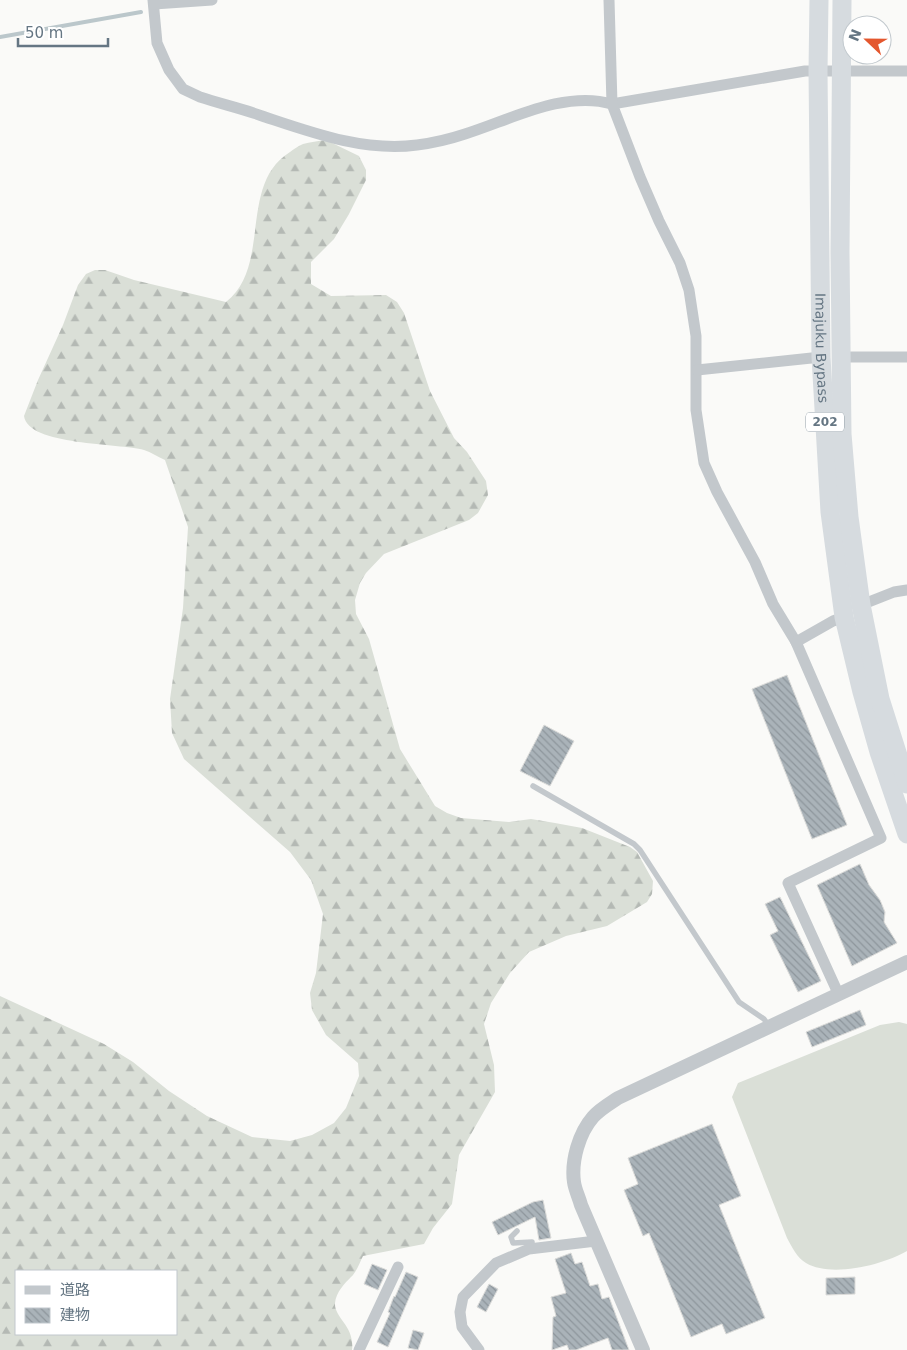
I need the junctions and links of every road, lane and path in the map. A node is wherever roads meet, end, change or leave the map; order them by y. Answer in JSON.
{"nodes":[{"id":1,"x":212,"y":0,"type":"edge"},
{"id":2,"x":609,"y":0,"type":"edge"},
{"id":3,"x":819,"y":0,"type":"edge"},
{"id":4,"x":842,"y":0,"type":"edge"},
{"id":5,"x":153,"y":2,"type":"edge"},
{"id":6,"x":818,"y":71,"type":"junction"},
{"id":7,"x":842,"y":71,"type":"junction"},
{"id":8,"x":907,"y":71,"type":"edge"},
{"id":9,"x":612,"y":104,"type":"junction"},
{"id":10,"x":821,"y":357,"type":"junction"},
{"id":11,"x":841,"y":357,"type":"junction"},
{"id":12,"x":907,"y":357,"type":"edge"},
{"id":13,"x":697,"y":370,"type":"junction"},
{"id":14,"x":907,"y":590,"type":"edge"},
{"id":15,"x":861,"y":605,"type":"junction"},
{"id":16,"x":844,"y":617,"type":"junction"},
{"id":17,"x":796,"y":642,"type":"junction"},
{"id":18,"x":907,"y":784,"type":"edge"},
{"id":19,"x":533,"y":786,"type":"dead end"},
{"id":20,"x":907,"y":834,"type":"edge"},
{"id":21,"x":907,"y":962,"type":"edge"},
{"id":22,"x":838,"y":994,"type":"junction"},
{"id":23,"x":769,"y":1026,"type":"junction"},
{"id":24,"x":518,"y":1231,"type":"dead end"},
{"id":25,"x":596,"y":1241,"type":"junction"},
{"id":26,"x":532,"y":1248,"type":"junction"},
{"id":27,"x":398,"y":1267,"type":"dead end"},
{"id":28,"x":359,"y":1350,"type":"edge"},
{"id":29,"x":479,"y":1350,"type":"edge"},
{"id":30,"x":643,"y":1350,"type":"edge"}],
"edges":[{"from":1,"to":5,"type":"street"},
{"from":2,"to":9,"type":"street"},
{"from":3,"to":6,"type":"highway","name":"Imajuku Bypass","number":"202"},
{"from":4,"to":7,"type":"highway","name":"Imajuku Bypass","number":"202"},
{"from":5,"to":9,"type":"street"},
{"from":6,"to":7,"type":"street"},
{"from":6,"to":9,"type":"street"},
{"from":6,"to":10,"type":"highway","name":"Imajuku Bypass","number":"202"},
{"from":7,"to":8,"type":"street"},
{"from":7,"to":11,"type":"highway","name":"Imajuku Bypass","number":"202"},
{"from":9,"to":13,"type":"street"},
{"from":10,"to":13,"type":"street"},
{"from":10,"to":16,"type":"highway","name":"Imajuku Bypass","number":"202"},
{"from":11,"to":12,"type":"street"},
{"from":11,"to":15,"type":"highway","name":"Imajuku Bypass","number":"202"},
{"from":13,"to":17,"type":"street"},
{"from":14,"to":15,"type":"street"},
{"from":15,"to":18,"type":"highway","name":"Imajuku Bypass","number":"202"},
{"from":16,"to":17,"type":"street"},
{"from":16,"to":20,"type":"highway","name":"Imajuku Bypass","number":"202"},
{"from":17,"to":22,"type":"street"},
{"from":19,"to":23,"type":"lane"},
{"from":21,"to":22,"type":"street"},
{"from":22,"to":23,"type":"street"},
{"from":23,"to":25,"type":"street"},
{"from":24,"to":26,"type":"lane"},
{"from":25,"to":26,"type":"street"},
{"from":25,"to":30,"type":"street"},
{"from":26,"to":29,"type":"street"},
{"from":27,"to":28,"type":"street"}]}
